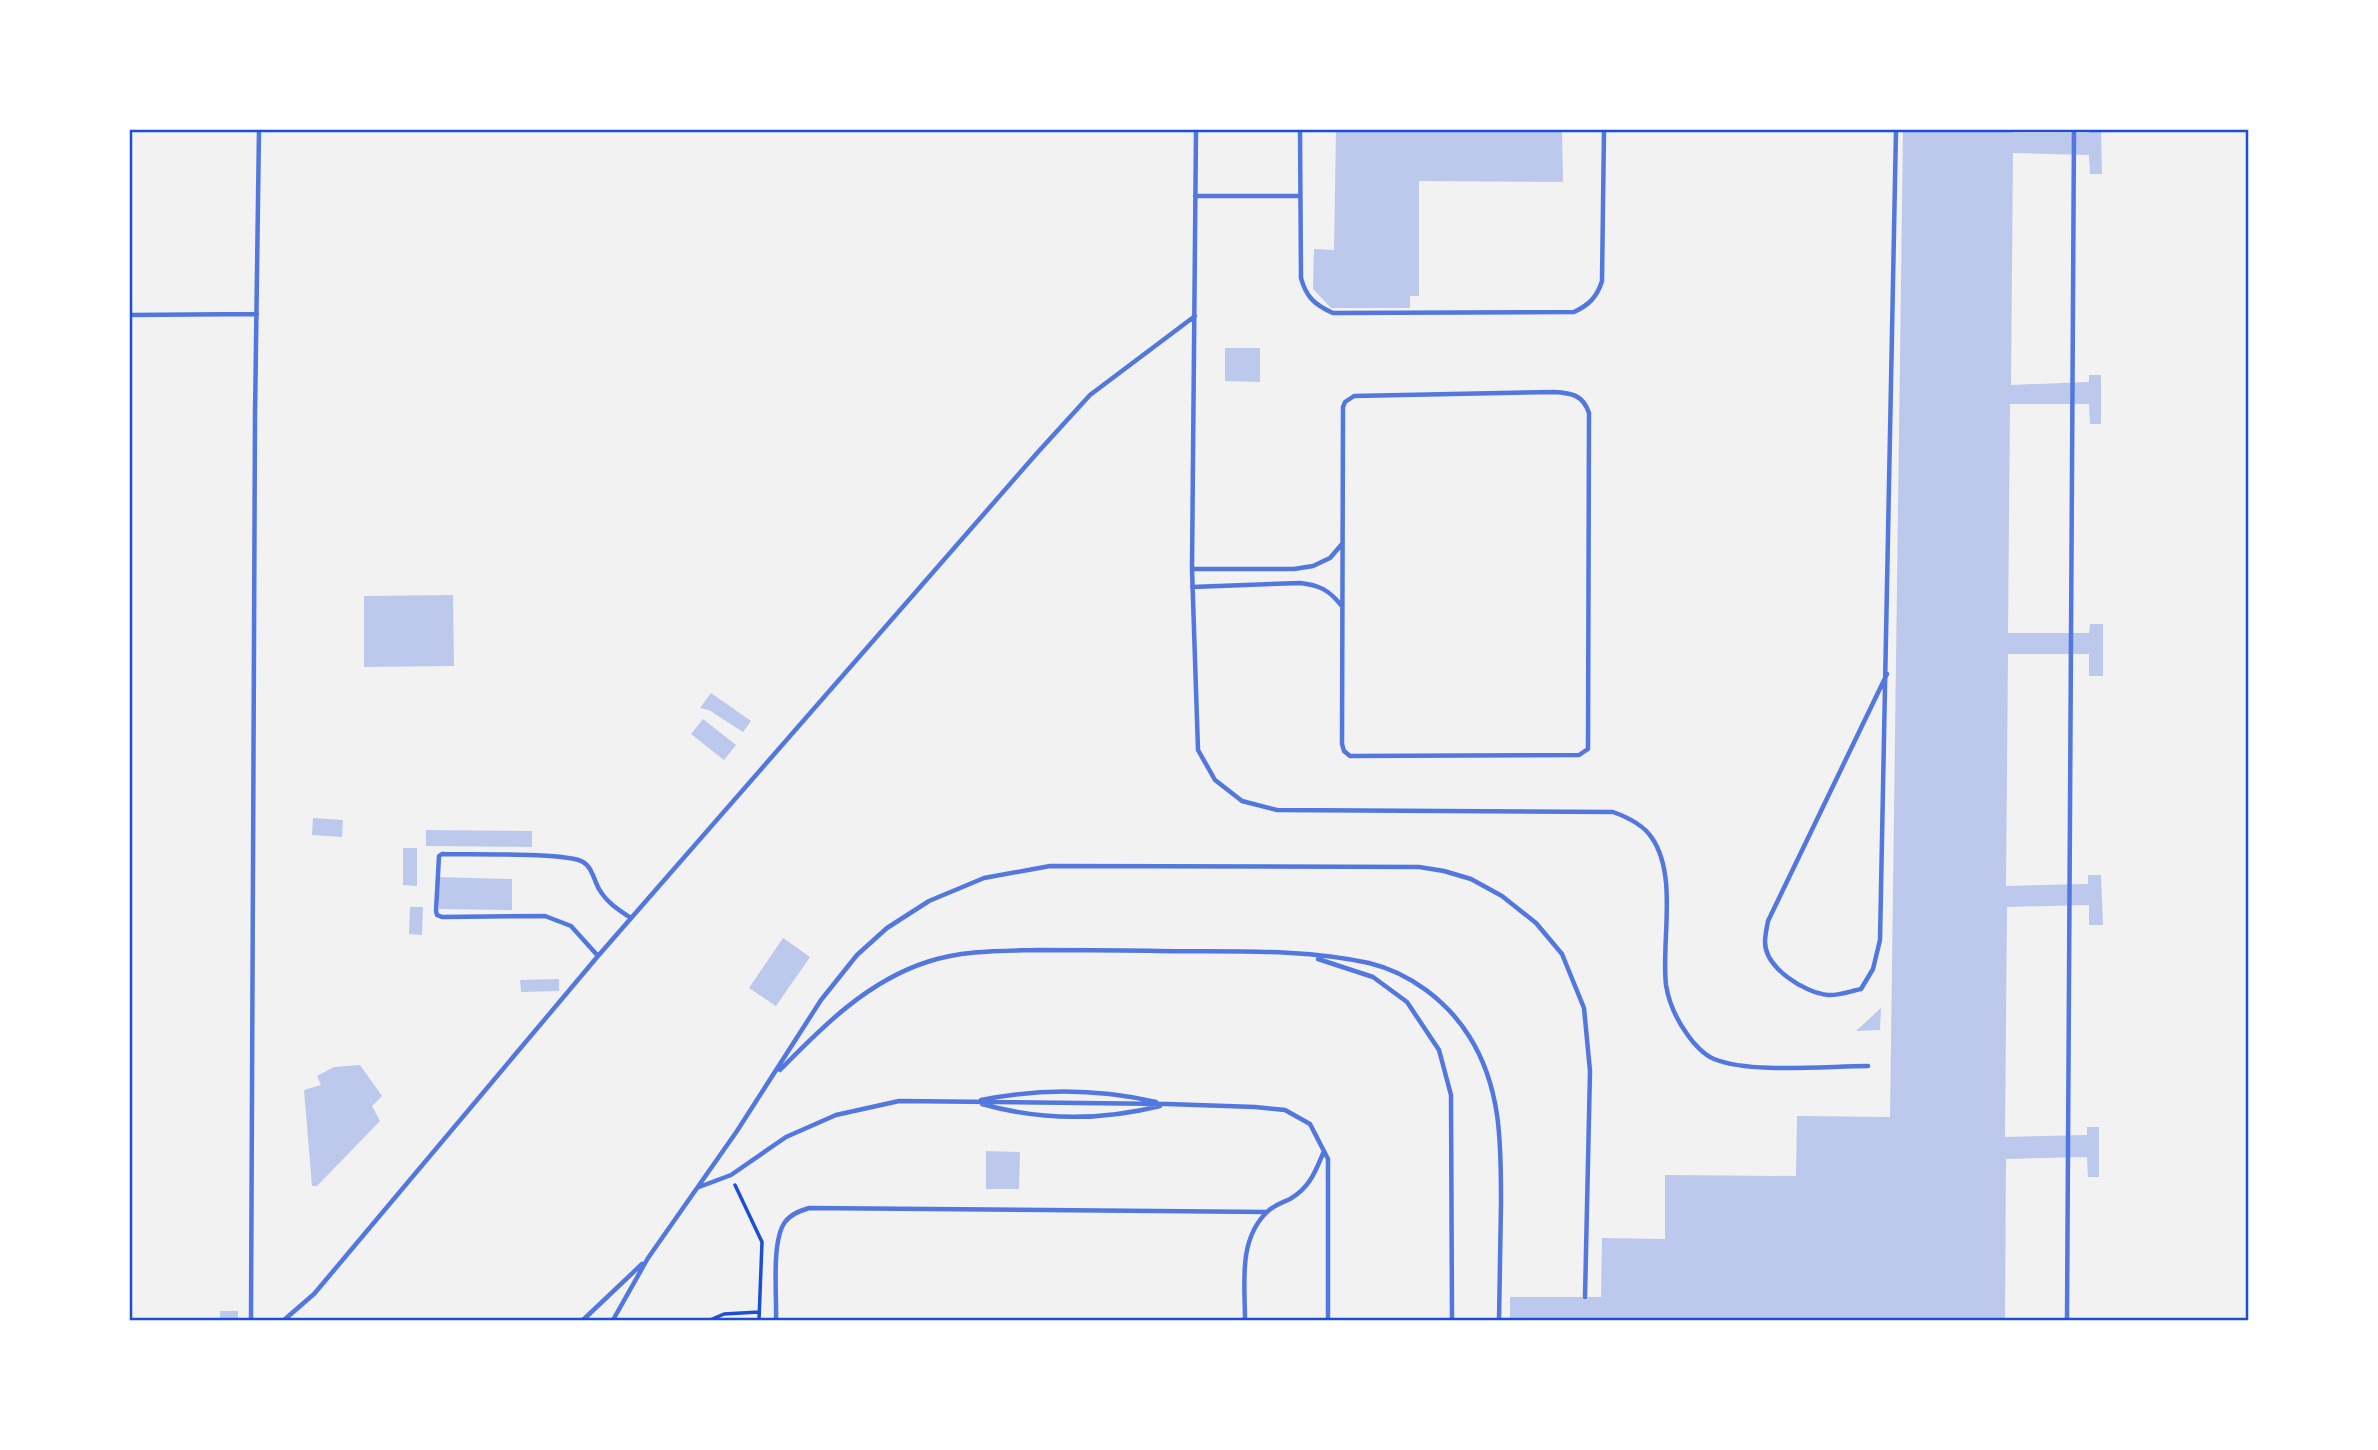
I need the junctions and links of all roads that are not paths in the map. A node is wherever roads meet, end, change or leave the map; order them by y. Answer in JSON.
{"nodes":[{"id":1,"x":259,"y":130,"type":"edge"},
{"id":2,"x":1196,"y":130,"type":"edge"},
{"id":3,"x":1300,"y":130,"type":"edge"},
{"id":4,"x":1604,"y":130,"type":"edge"},
{"id":5,"x":1896,"y":130,"type":"edge"},
{"id":6,"x":2074,"y":130,"type":"edge"},
{"id":7,"x":1195,"y":196,"type":"junction"},
{"id":8,"x":1300,"y":196,"type":"junction"},
{"id":9,"x":130,"y":314,"type":"edge"},
{"id":10,"x":257,"y":314,"type":"junction"},
{"id":11,"x":1195,"y":316,"type":"junction"},
{"id":12,"x":1342,"y":543,"type":"junction"},
{"id":13,"x":1192,"y":569,"type":"junction"},
{"id":14,"x":1192,"y":587,"type":"junction"},
{"id":15,"x":1342,"y":606,"type":"junction"},
{"id":16,"x":1887,"y":674,"type":"junction"},
{"id":17,"x":632,"y":918,"type":"junction"},
{"id":18,"x":1291,"y":953,"type":"junction"},
{"id":19,"x":598,"y":956,"type":"junction"},
{"id":20,"x":1868,"y":1066,"type":"dead end"},
{"id":21,"x":772,"y":1077,"type":"junction"},
{"id":22,"x":973,"y":1102,"type":"junction"},
{"id":23,"x":1167,"y":1104,"type":"junction"},
{"id":24,"x":1325,"y":1149,"type":"junction"},
{"id":25,"x":699,"y":1187,"type":"junction"},
{"id":26,"x":1267,"y":1212,"type":"junction"},
{"id":27,"x":648,"y":1258,"type":"junction"},
{"id":28,"x":1585,"y":1297,"type":"dead end"},
{"id":29,"x":251,"y":1321,"type":"edge"},
{"id":30,"x":284,"y":1321,"type":"edge"},
{"id":31,"x":583,"y":1321,"type":"edge"},
{"id":32,"x":613,"y":1321,"type":"edge"},
{"id":33,"x":776,"y":1321,"type":"edge"},
{"id":34,"x":1245,"y":1321,"type":"edge"},
{"id":35,"x":1328,"y":1321,"type":"edge"},
{"id":36,"x":1452,"y":1321,"type":"edge"},
{"id":37,"x":1499,"y":1321,"type":"edge"},
{"id":38,"x":2067,"y":1321,"type":"edge"}],
"edges":[{"from":1,"to":10,"type":"lane"},
{"from":2,"to":7,"type":"lane"},
{"from":3,"to":8,"type":"lane"},
{"from":4,"to":8,"type":"lane"},
{"from":5,"to":16,"type":"lane"},
{"from":6,"to":38,"type":"lane"},
{"from":7,"to":8,"type":"lane"},
{"from":7,"to":11,"type":"lane"},
{"from":9,"to":10,"type":"lane"},
{"from":10,"to":29,"type":"lane"},
{"from":11,"to":13,"type":"lane"},
{"from":11,"to":17,"type":"lane"},
{"from":12,"to":13,"type":"lane"},
{"from":12,"to":15,"type":"lane"},
{"from":12,"to":15,"type":"lane"},
{"from":13,"to":14,"type":"lane"},
{"from":14,"to":15,"type":"lane"},
{"from":14,"to":20,"type":"lane"},
{"from":16,"to":16,"type":"lane"},
{"from":17,"to":19,"type":"lane"},
{"from":17,"to":19,"type":"lane"},
{"from":18,"to":21,"type":"lane"},
{"from":18,"to":36,"type":"lane"},
{"from":18,"to":37,"type":"lane"},
{"from":19,"to":30,"type":"lane"},
{"from":21,"to":25,"type":"lane"},
{"from":21,"to":28,"type":"lane"},
{"from":22,"to":23,"type":"lane"},
{"from":22,"to":23,"type":"lane"},
{"from":22,"to":23,"type":"lane"},
{"from":22,"to":25,"type":"lane"},
{"from":23,"to":24,"type":"lane"},
{"from":24,"to":26,"type":"lane"},
{"from":24,"to":35,"type":"lane"},
{"from":25,"to":27,"type":"lane"},
{"from":26,"to":33,"type":"lane"},
{"from":26,"to":34,"type":"lane"},
{"from":27,"to":31,"type":"lane"},
{"from":27,"to":32,"type":"lane"}]}
